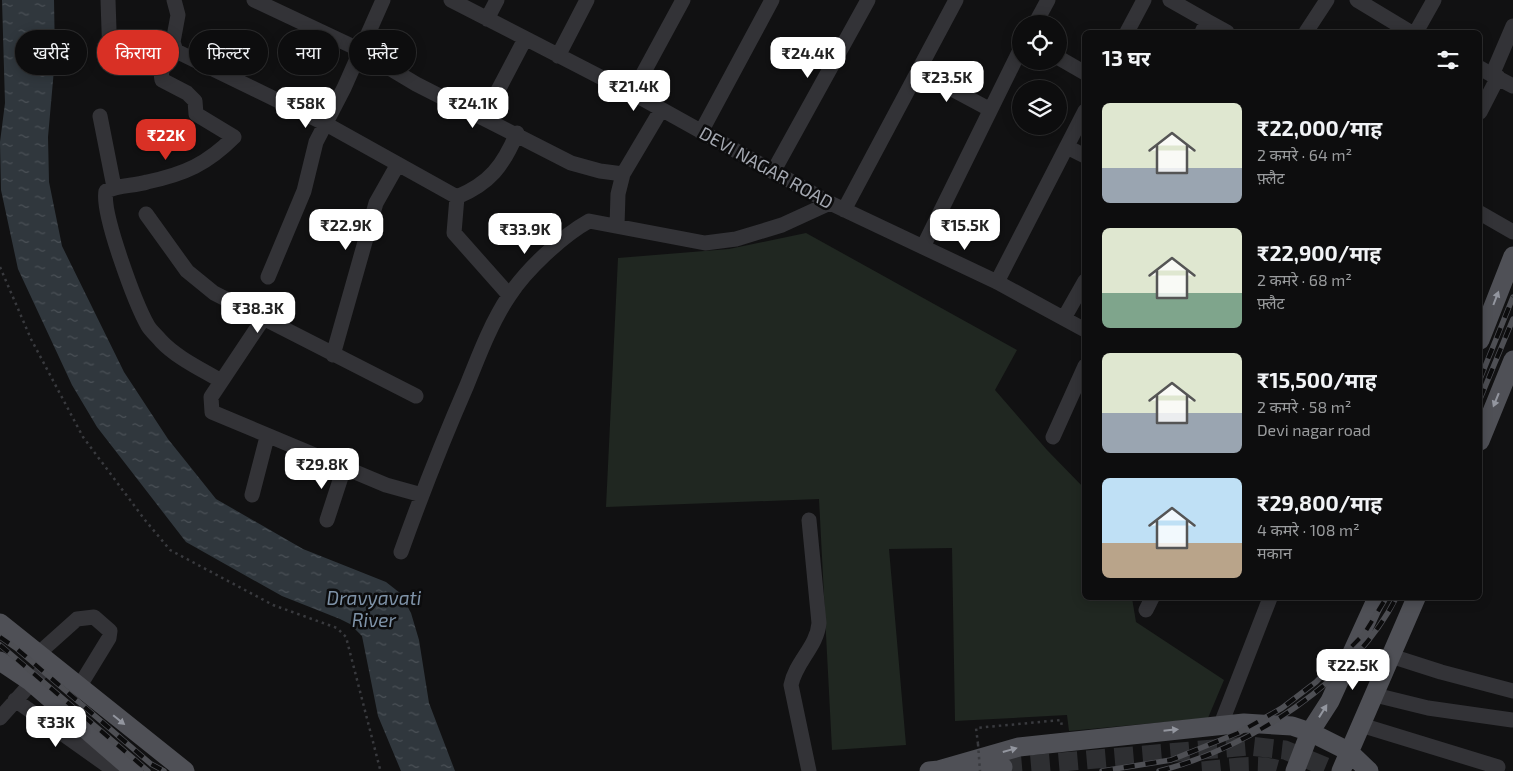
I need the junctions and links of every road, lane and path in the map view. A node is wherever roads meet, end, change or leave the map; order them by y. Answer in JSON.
{"nodes":[{"id":1,"x":108,"y":0,"type":"edge"},
{"id":2,"x":174,"y":0,"type":"edge"},
{"id":3,"x":254,"y":0,"type":"edge"},
{"id":4,"x":383,"y":0,"type":"edge"},
{"id":5,"x":450,"y":0,"type":"edge"},
{"id":6,"x":497,"y":0,"type":"edge"},
{"id":7,"x":587,"y":0,"type":"edge"},
{"id":8,"x":683,"y":0,"type":"edge"},
{"id":9,"x":772,"y":0,"type":"edge"},
{"id":10,"x":868,"y":0,"type":"edge"},
{"id":11,"x":956,"y":0,"type":"edge"},
{"id":12,"x":1048,"y":0,"type":"edge"},
{"id":13,"x":1144,"y":0,"type":"edge"},
{"id":14,"x":1170,"y":0,"type":"edge"},
{"id":15,"x":1358,"y":0,"type":"edge"},
{"id":16,"x":1434,"y":0,"type":"edge"},
{"id":17,"x":1322,"y":2,"type":"edge"},
{"id":18,"x":1040,"y":15,"type":"edge"},
{"id":19,"x":487,"y":19,"type":"junction"},
{"id":20,"x":1513,"y":26,"type":"edge"},
{"id":21,"x":1205,"y":27,"type":"edge"},
{"id":22,"x":109,"y":30,"type":"edge"},
{"id":23,"x":175,"y":30,"type":"edge"},
{"id":24,"x":369,"y":30,"type":"edge"},
{"id":25,"x":1127,"y":30,"type":"edge"},
{"id":26,"x":1218,"y":30,"type":"edge"},
{"id":27,"x":1307,"y":30,"type":"edge"},
{"id":28,"x":1407,"y":30,"type":"edge"},
{"id":29,"x":1417,"y":30,"type":"edge"},
{"id":30,"x":525,"y":38,"type":"junction"},
{"id":31,"x":349,"y":45,"type":"edge"},
{"id":32,"x":179,"y":51,"type":"edge"},
{"id":33,"x":558,"y":56,"type":"junction"},
{"id":34,"x":1067,"y":63,"type":"edge"},
{"id":35,"x":1012,"y":65,"type":"edge"},
{"id":36,"x":918,"y":71,"type":"junction"},
{"id":37,"x":1082,"y":71,"type":"edge"},
{"id":38,"x":349,"y":74,"type":"edge"},
{"id":39,"x":1490,"y":74,"type":"edge"},
{"id":40,"x":160,"y":75,"type":"edge"},
{"id":41,"x":401,"y":75,"type":"edge"},
{"id":42,"x":1513,"y":86,"type":"edge"},
{"id":43,"x":632,"y":94,"type":"junction"},
{"id":44,"x":1482,"y":104,"type":"edge"},
{"id":45,"x":989,"y":109,"type":"junction"},
{"id":46,"x":661,"y":110,"type":"junction"},
{"id":47,"x":100,"y":116,"type":"dead end"},
{"id":48,"x":484,"y":117,"type":"junction"},
{"id":49,"x":1082,"y":117,"type":"edge"},
{"id":50,"x":326,"y":124,"type":"junction"},
{"id":51,"x":701,"y":132,"type":"junction"},
{"id":52,"x":517,"y":133,"type":"junction"},
{"id":53,"x":1067,"y":147,"type":"junction"},
{"id":54,"x":1082,"y":154,"type":"edge"},
{"id":55,"x":398,"y":164,"type":"junction"},
{"id":56,"x":773,"y":172,"type":"junction"},
{"id":57,"x":623,"y":174,"type":"junction"},
{"id":58,"x":114,"y":187,"type":"junction"},
{"id":59,"x":456,"y":197,"type":"junction"},
{"id":60,"x":830,"y":203,"type":"junction"},
{"id":61,"x":844,"y":210,"type":"junction"},
{"id":62,"x":146,"y":214,"type":"dead end"},
{"id":63,"x":1482,"y":214,"type":"edge"},
{"id":64,"x":617,"y":226,"type":"junction"},
{"id":65,"x":1513,"y":232,"type":"edge"},
{"id":66,"x":923,"y":247,"type":"junction"},
{"id":67,"x":1513,"y":256,"type":"edge"},
{"id":68,"x":0,"y":266,"type":"edge"},
{"id":69,"x":268,"y":277,"type":"dead end"},
{"id":70,"x":997,"y":282,"type":"junction"},
{"id":71,"x":1082,"y":286,"type":"edge"},
{"id":72,"x":509,"y":295,"type":"junction"},
{"id":73,"x":1064,"y":318,"type":"junction"},
{"id":74,"x":263,"y":320,"type":"junction"},
{"id":75,"x":1082,"y":328,"type":"edge"},
{"id":76,"x":1482,"y":335,"type":"edge"},
{"id":77,"x":333,"y":355,"type":"junction"},
{"id":78,"x":1513,"y":360,"type":"edge"},
{"id":79,"x":1082,"y":373,"type":"edge"},
{"id":80,"x":222,"y":381,"type":"junction"},
{"id":81,"x":416,"y":396,"type":"dead end"},
{"id":82,"x":1482,"y":436,"type":"edge"},
{"id":83,"x":267,"y":437,"type":"junction"},
{"id":84,"x":1053,"y":437,"type":"dead end"},
{"id":85,"x":344,"y":468,"type":"junction"},
{"id":86,"x":252,"y":495,"type":"dead end"},
{"id":87,"x":422,"y":495,"type":"junction"},
{"id":88,"x":327,"y":520,"type":"dead end"},
{"id":89,"x":809,"y":520,"type":"dead end"},
{"id":90,"x":401,"y":552,"type":"dead end"},
{"id":91,"x":1269,"y":600,"type":"edge"},
{"id":92,"x":1376,"y":600,"type":"edge"},
{"id":93,"x":1415,"y":600,"type":"edge"},
{"id":94,"x":0,"y":623,"type":"edge"},
{"id":95,"x":1391,"y":656,"type":"junction"},
{"id":96,"x":44,"y":657,"type":"junction"},
{"id":97,"x":0,"y":660,"type":"edge"},
{"id":98,"x":31,"y":682,"type":"junction"},
{"id":99,"x":78,"y":687,"type":"junction"},
{"id":100,"x":1513,"y":691,"type":"edge"},
{"id":101,"x":1376,"y":695,"type":"junction"},
{"id":102,"x":15,"y":700,"type":"junction"},
{"id":103,"x":0,"y":718,"type":"edge"},
{"id":104,"x":1512,"y":720,"type":"dead end"},
{"id":105,"x":1221,"y":724,"type":"junction"},
{"id":106,"x":1361,"y":725,"type":"junction"},
{"id":107,"x":1310,"y":732,"type":"junction"},
{"id":108,"x":1064,"y":742,"type":"junction"},
{"id":109,"x":1348,"y":751,"type":"junction"},
{"id":110,"x":1002,"y":767,"type":"dead end"},
{"id":111,"x":1498,"y":767,"type":"dead end"},
{"id":112,"x":380,"y":769,"type":"dead end"},
{"id":113,"x":115,"y":771,"type":"edge"},
{"id":114,"x":134,"y":771,"type":"edge"},
{"id":115,"x":185,"y":771,"type":"edge"},
{"id":116,"x":808,"y":771,"type":"edge"},
{"id":117,"x":934,"y":771,"type":"edge"},
{"id":118,"x":980,"y":771,"type":"edge"},
{"id":119,"x":1295,"y":771,"type":"edge"},
{"id":120,"x":1341,"y":771,"type":"edge"},
{"id":121,"x":1369,"y":771,"type":"edge"}],
"edges":[{"from":1,"to":22,"type":"street"},
{"from":2,"to":23,"type":"street"},
{"from":3,"to":31,"type":"street"},
{"from":4,"to":24,"type":"street"},
{"from":5,"to":19,"type":"street","name":"DEVI NAGAR ROAD"},
{"from":6,"to":19,"type":"street"},
{"from":7,"to":33,"type":"street"},
{"from":8,"to":43,"type":"street"},
{"from":9,"to":51,"type":"street"},
{"from":10,"to":56,"type":"street"},
{"from":11,"to":36,"type":"street"},
{"from":12,"to":18,"type":"street"},
{"from":13,"to":25,"type":"street"},
{"from":14,"to":21,"type":"street"},
{"from":15,"to":28,"type":"street"},
{"from":16,"to":29,"type":"street"},
{"from":17,"to":27,"type":"street"},
{"from":19,"to":30,"type":"street","name":"DEVI NAGAR ROAD"},
{"from":20,"to":39,"type":"street"},
{"from":21,"to":26,"type":"street"},
{"from":30,"to":33,"type":"street","name":"DEVI NAGAR ROAD"},
{"from":30,"to":48,"type":"street"},
{"from":32,"to":50,"type":"street"},
{"from":33,"to":43,"type":"street","name":"DEVI NAGAR ROAD"},
{"from":34,"to":37,"type":"street"},
{"from":35,"to":45,"type":"street"},
{"from":36,"to":45,"type":"street"},
{"from":36,"to":61,"type":"street"},
{"from":38,"to":50,"type":"street"},
{"from":39,"to":42,"type":"street"},
{"from":39,"to":44,"type":"street"},
{"from":40,"to":58,"type":"street"},
{"from":41,"to":48,"type":"street"},
{"from":43,"to":46,"type":"street","name":"DEVI NAGAR ROAD"},
{"from":45,"to":66,"type":"street"},
{"from":46,"to":51,"type":"street","name":"DEVI NAGAR ROAD"},
{"from":46,"to":57,"type":"street"},
{"from":47,"to":58,"type":"street"},
{"from":48,"to":52,"type":"street"},
{"from":49,"to":53,"type":"street"},
{"from":50,"to":55,"type":"street"},
{"from":50,"to":69,"type":"street"},
{"from":51,"to":56,"type":"street","name":"DEVI NAGAR ROAD"},
{"from":52,"to":57,"type":"street"},
{"from":52,"to":59,"type":"street"},
{"from":53,"to":54,"type":"street"},
{"from":53,"to":70,"type":"street"},
{"from":55,"to":59,"type":"street"},
{"from":55,"to":77,"type":"street"},
{"from":56,"to":60,"type":"street","name":"DEVI NAGAR ROAD"},
{"from":57,"to":64,"type":"street"},
{"from":58,"to":80,"type":"street"},
{"from":59,"to":72,"type":"street"},
{"from":60,"to":61,"type":"street","name":"DEVI NAGAR ROAD"},
{"from":60,"to":64,"type":"street"},
{"from":61,"to":66,"type":"street","name":"DEVI NAGAR ROAD"},
{"from":62,"to":74,"type":"street"},
{"from":63,"to":65,"type":"street"},
{"from":64,"to":72,"type":"street"},
{"from":66,"to":70,"type":"street","name":"DEVI NAGAR ROAD"},
{"from":76,"to":67,"type":"main road","one_way":true},
{"from":68,"to":112,"type":"path"},
{"from":70,"to":73,"type":"street","name":"DEVI NAGAR ROAD"},
{"from":71,"to":73,"type":"street"},
{"from":72,"to":87,"type":"street"},
{"from":73,"to":75,"type":"street","name":"DEVI NAGAR ROAD"},
{"from":74,"to":77,"type":"street"},
{"from":74,"to":80,"type":"street"},
{"from":77,"to":81,"type":"street"},
{"from":78,"to":82,"type":"main road","one_way":true},
{"from":79,"to":84,"type":"street"},
{"from":80,"to":83,"type":"street"},
{"from":83,"to":85,"type":"street"},
{"from":83,"to":86,"type":"street"},
{"from":85,"to":87,"type":"street"},
{"from":85,"to":88,"type":"street"},
{"from":87,"to":90,"type":"street"},
{"from":89,"to":116,"type":"street"},
{"from":91,"to":105,"type":"street"},
{"from":107,"to":92,"type":"main road","one_way":true},
{"from":93,"to":95,"type":"main road"},
{"from":94,"to":96,"type":"main road"},
{"from":95,"to":100,"type":"street"},
{"from":95,"to":101,"type":"main road"},
{"from":96,"to":98,"type":"street"},
{"from":96,"to":99,"type":"main road"},
{"from":96,"to":99,"type":"street"},
{"from":97,"to":98,"type":"main road"},
{"from":98,"to":102,"type":"street"},
{"from":98,"to":114,"type":"main road"},
{"from":99,"to":115,"type":"main road","one_way":true},
{"from":101,"to":104,"type":"street"},
{"from":101,"to":106,"type":"main road"},
{"from":102,"to":103,"type":"street"},
{"from":102,"to":113,"type":"street"},
{"from":105,"to":107,"type":"main road"},
{"from":108,"to":105,"type":"main road","one_way":true},
{"from":106,"to":109,"type":"main road"},
{"from":106,"to":111,"type":"street"},
{"from":107,"to":109,"type":"main road"},
{"from":107,"to":119,"type":"main road"},
{"from":117,"to":108,"type":"main road","one_way":true},
{"from":108,"to":118,"type":"path","bridge":true},
{"from":109,"to":120,"type":"main road"},
{"from":109,"to":121,"type":"main road"},
{"from":110,"to":117,"type":"main road"}]}
